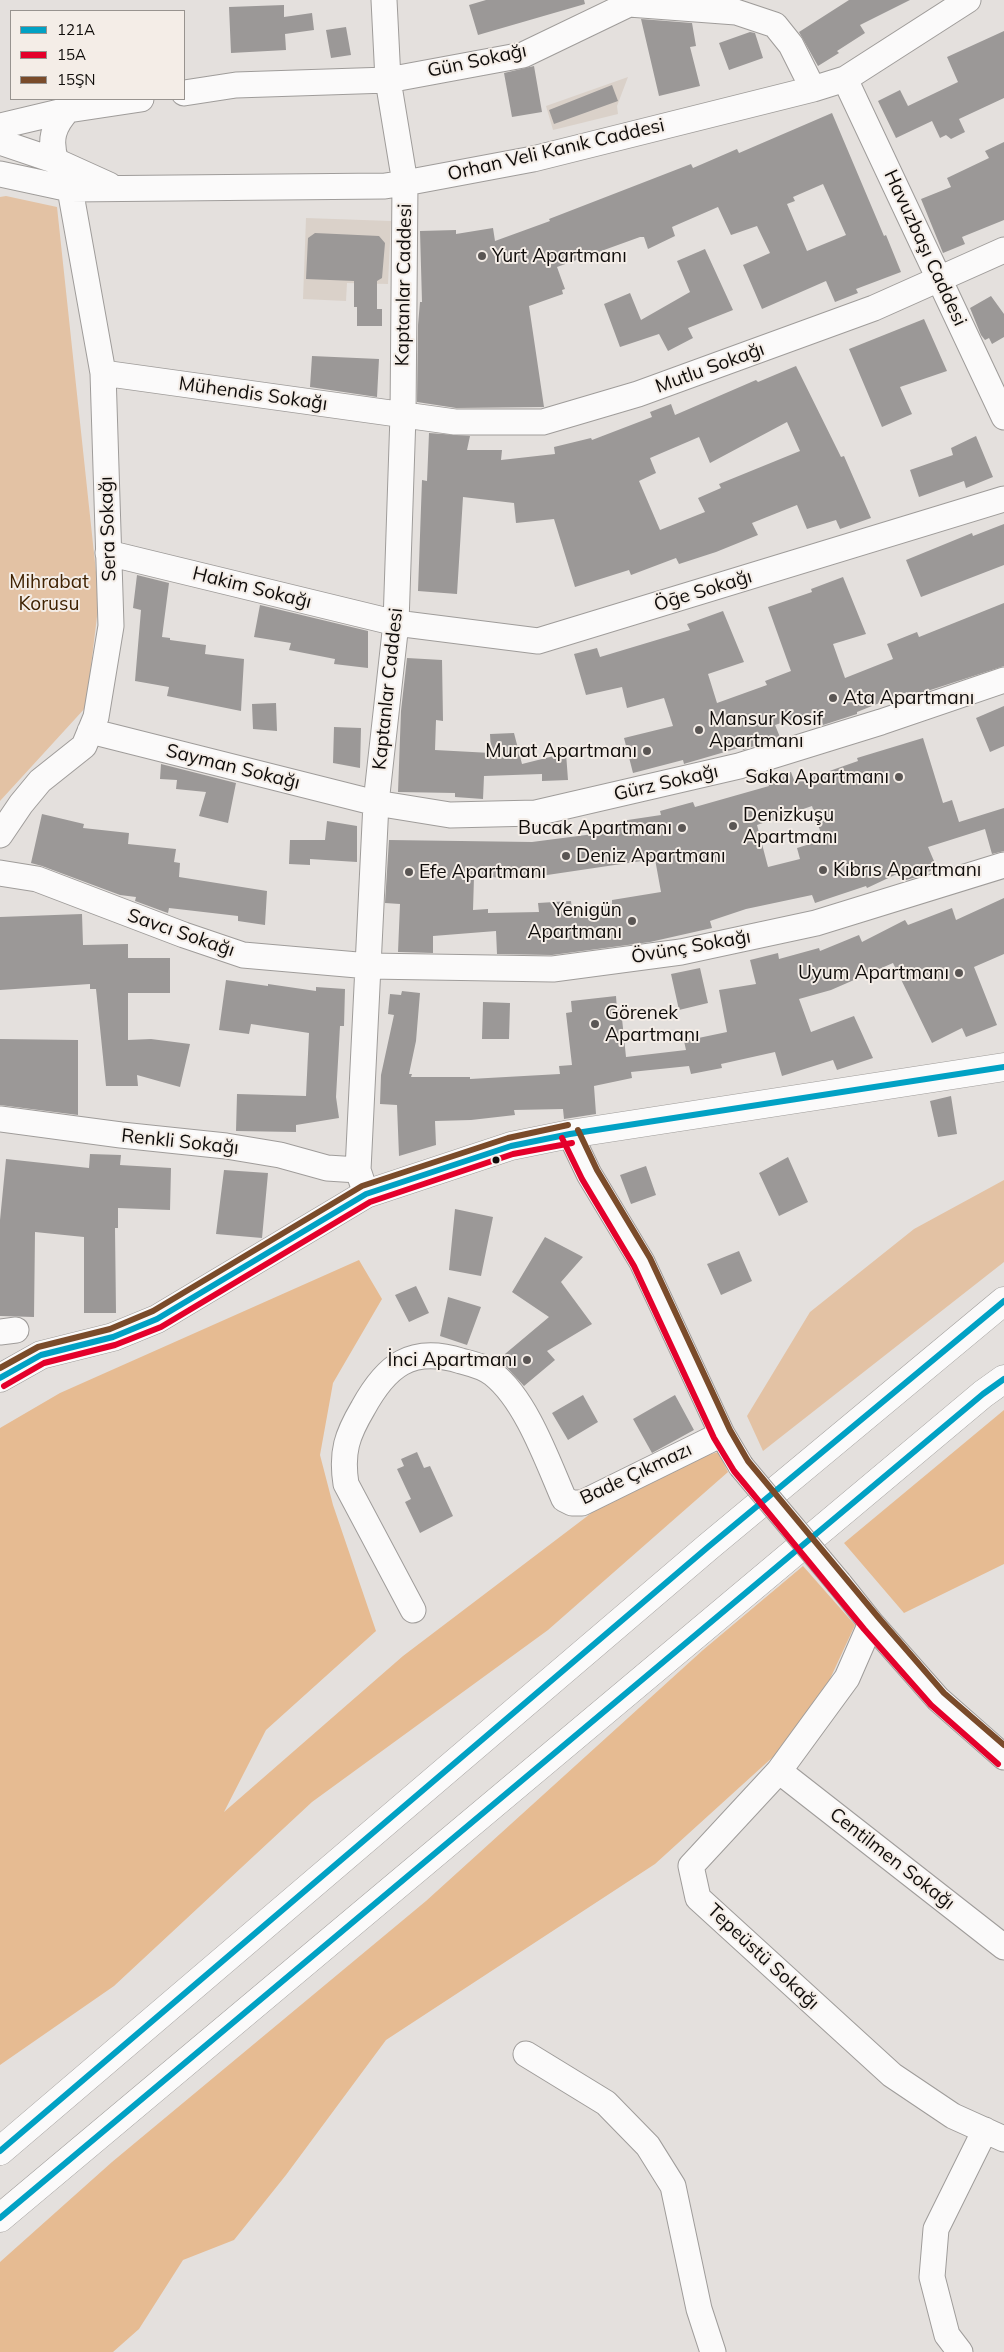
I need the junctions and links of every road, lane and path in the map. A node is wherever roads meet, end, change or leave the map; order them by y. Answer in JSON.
{"nodes":[{"id":1,"x":384,"y":0,"type":"edge"},
{"id":2,"x":968,"y":0,"type":"edge"},
{"id":3,"x":628,"y":2,"type":"edge"},
{"id":4,"x":845,"y":79,"type":"junction"},
{"id":5,"x":388,"y":80,"type":"junction"},
{"id":6,"x":813,"y":89,"type":"junction"},
{"id":7,"x":185,"y":92,"type":"edge"},
{"id":8,"x":135,"y":100,"type":"edge"},
{"id":9,"x":68,"y":110,"type":"junction"},
{"id":10,"x":0,"y":126,"type":"edge"},
{"id":11,"x":0,"y":142,"type":"edge"},
{"id":12,"x":56,"y":161,"type":"junction"},
{"id":13,"x":0,"y":174,"type":"edge"},
{"id":14,"x":405,"y":182,"type":"junction"},
{"id":15,"x":116,"y":188,"type":"junction"},
{"id":16,"x":70,"y":189,"type":"junction"},
{"id":17,"x":1004,"y":250,"type":"edge"},
{"id":18,"x":940,"y":279,"type":"junction"},
{"id":19,"x":103,"y":373,"type":"junction"},
{"id":20,"x":403,"y":415,"type":"junction"},
{"id":21,"x":1004,"y":417,"type":"edge"},
{"id":22,"x":1004,"y":499,"type":"edge"},
{"id":23,"x":108,"y":554,"type":"junction"},
{"id":24,"x":396,"y":623,"type":"junction"},
{"id":25,"x":1004,"y":680,"type":"edge"},
{"id":26,"x":90,"y":731,"type":"junction"},
{"id":27,"x":376,"y":803,"type":"junction"},
{"id":28,"x":0,"y":835,"type":"edge"},
{"id":29,"x":1004,"y":865,"type":"edge"},
{"id":30,"x":0,"y":872,"type":"edge"},
{"id":31,"x":369,"y":966,"type":"junction"},
{"id":32,"x":1004,"y":1067,"type":"edge"},
{"id":33,"x":0,"y":1119,"type":"edge"},
{"id":34,"x":570,"y":1134,"type":"junction"},
{"id":35,"x":362,"y":1182,"type":"junction"},
{"id":36,"x":1004,"y":1301,"type":"edge"},
{"id":37,"x":0,"y":1378,"type":"edge"},
{"id":38,"x":1004,"y":1378,"type":"edge"},
{"id":39,"x":722,"y":1434,"type":"junction"},
{"id":40,"x":413,"y":1610,"type":"dead end"},
{"id":41,"x":871,"y":1623,"type":"junction"},
{"id":42,"x":1004,"y":1757,"type":"edge"},
{"id":43,"x":779,"y":1771,"type":"junction"},
{"id":44,"x":1004,"y":1947,"type":"edge"},
{"id":45,"x":526,"y":2054,"type":"dead end"},
{"id":46,"x":994,"y":2134,"type":"edge"},
{"id":47,"x":0,"y":2151,"type":"edge"},
{"id":48,"x":0,"y":2218,"type":"edge"},
{"id":49,"x":713,"y":2352,"type":"edge"},
{"id":50,"x":960,"y":2352,"type":"edge"}],
"edges":[{"from":1,"to":5,"type":"street","name":"Kaptanlar Caddesi"},
{"from":2,"to":4,"type":"street","name":"Orhan Veli Kanık Caddesi"},
{"from":3,"to":5,"type":"street","name":"Gün Sokağı"},
{"from":3,"to":6,"type":"street","name":"Gün Sokağı"},
{"from":4,"to":6,"type":"street","name":"Orhan Veli Kanık Caddesi"},
{"from":4,"to":18,"type":"street","name":"Havuzbaşı Caddesi"},
{"from":5,"to":7,"type":"street","name":"Gün Sokağı"},
{"from":5,"to":14,"type":"street","name":"Kaptanlar Caddesi"},
{"from":6,"to":14,"type":"street","name":"Orhan Veli Kanık Caddesi"},
{"from":8,"to":9,"type":"street"},
{"from":9,"to":10,"type":"street"},
{"from":9,"to":12,"type":"street"},
{"from":11,"to":12,"type":"street"},
{"from":12,"to":15,"type":"street"},
{"from":13,"to":16,"type":"street","name":"Orhan Veli Kanık Caddesi"},
{"from":14,"to":15,"type":"street","name":"Orhan Veli Kanık Caddesi"},
{"from":14,"to":20,"type":"street","name":"Kaptanlar Caddesi"},
{"from":15,"to":16,"type":"street","name":"Orhan Veli Kanık Caddesi"},
{"from":16,"to":19,"type":"street","name":"Sera Sokağı"},
{"from":17,"to":18,"type":"street","name":"Mutlu Sokağı"},
{"from":18,"to":20,"type":"street","name":"Mutlu Sokağı"},
{"from":18,"to":21,"type":"street","name":"Havuzbaşı Caddesi"},
{"from":19,"to":20,"type":"street","name":"Mühendis Sokağı"},
{"from":19,"to":23,"type":"street","name":"Sera Sokağı"},
{"from":20,"to":24,"type":"street","name":"Kaptanlar Caddesi"},
{"from":22,"to":24,"type":"street","name":"Öḡe Sokağı"},
{"from":23,"to":24,"type":"street","name":"Hakim Sokağı"},
{"from":23,"to":26,"type":"street","name":"Sera Sokağı"},
{"from":24,"to":27,"type":"street","name":"Kaptanlar Caddesi"},
{"from":25,"to":27,"type":"street","name":"Gürz Sokağı"},
{"from":26,"to":27,"type":"street","name":"Sayman Sokağı"},
{"from":26,"to":28,"type":"street","name":"Sera Sokağı"},
{"from":27,"to":31,"type":"street","name":"Kaptanlar Caddesi"},
{"from":29,"to":31,"type":"street","name":"Övünç Sokağı"},
{"from":30,"to":31,"type":"street","name":"Savcı Sokağı"},
{"from":31,"to":35,"type":"street","name":"Kaptanlar Caddesi"},
{"from":32,"to":34,"type":"main road"},
{"from":33,"to":35,"type":"street","name":"Renkli Sokağı"},
{"from":34,"to":35,"type":"main road"},
{"from":34,"to":39,"type":"street"},
{"from":35,"to":37,"type":"main road"},
{"from":36,"to":47,"type":"main road"},
{"from":38,"to":48,"type":"main road"},
{"from":39,"to":40,"type":"street","name":"Bade Çıkmazı"},
{"from":39,"to":41,"type":"street","bridge":true},
{"from":41,"to":42,"type":"street"},
{"from":41,"to":43,"type":"street","name":"Tepeüstü Sokağı"},
{"from":43,"to":44,"type":"street","name":"Centilmen Sokağı"},
{"from":43,"to":46,"type":"street","name":"Tepeüstü Sokağı"},
{"from":45,"to":49,"type":"street"},
{"from":46,"to":50,"type":"street"}]}
